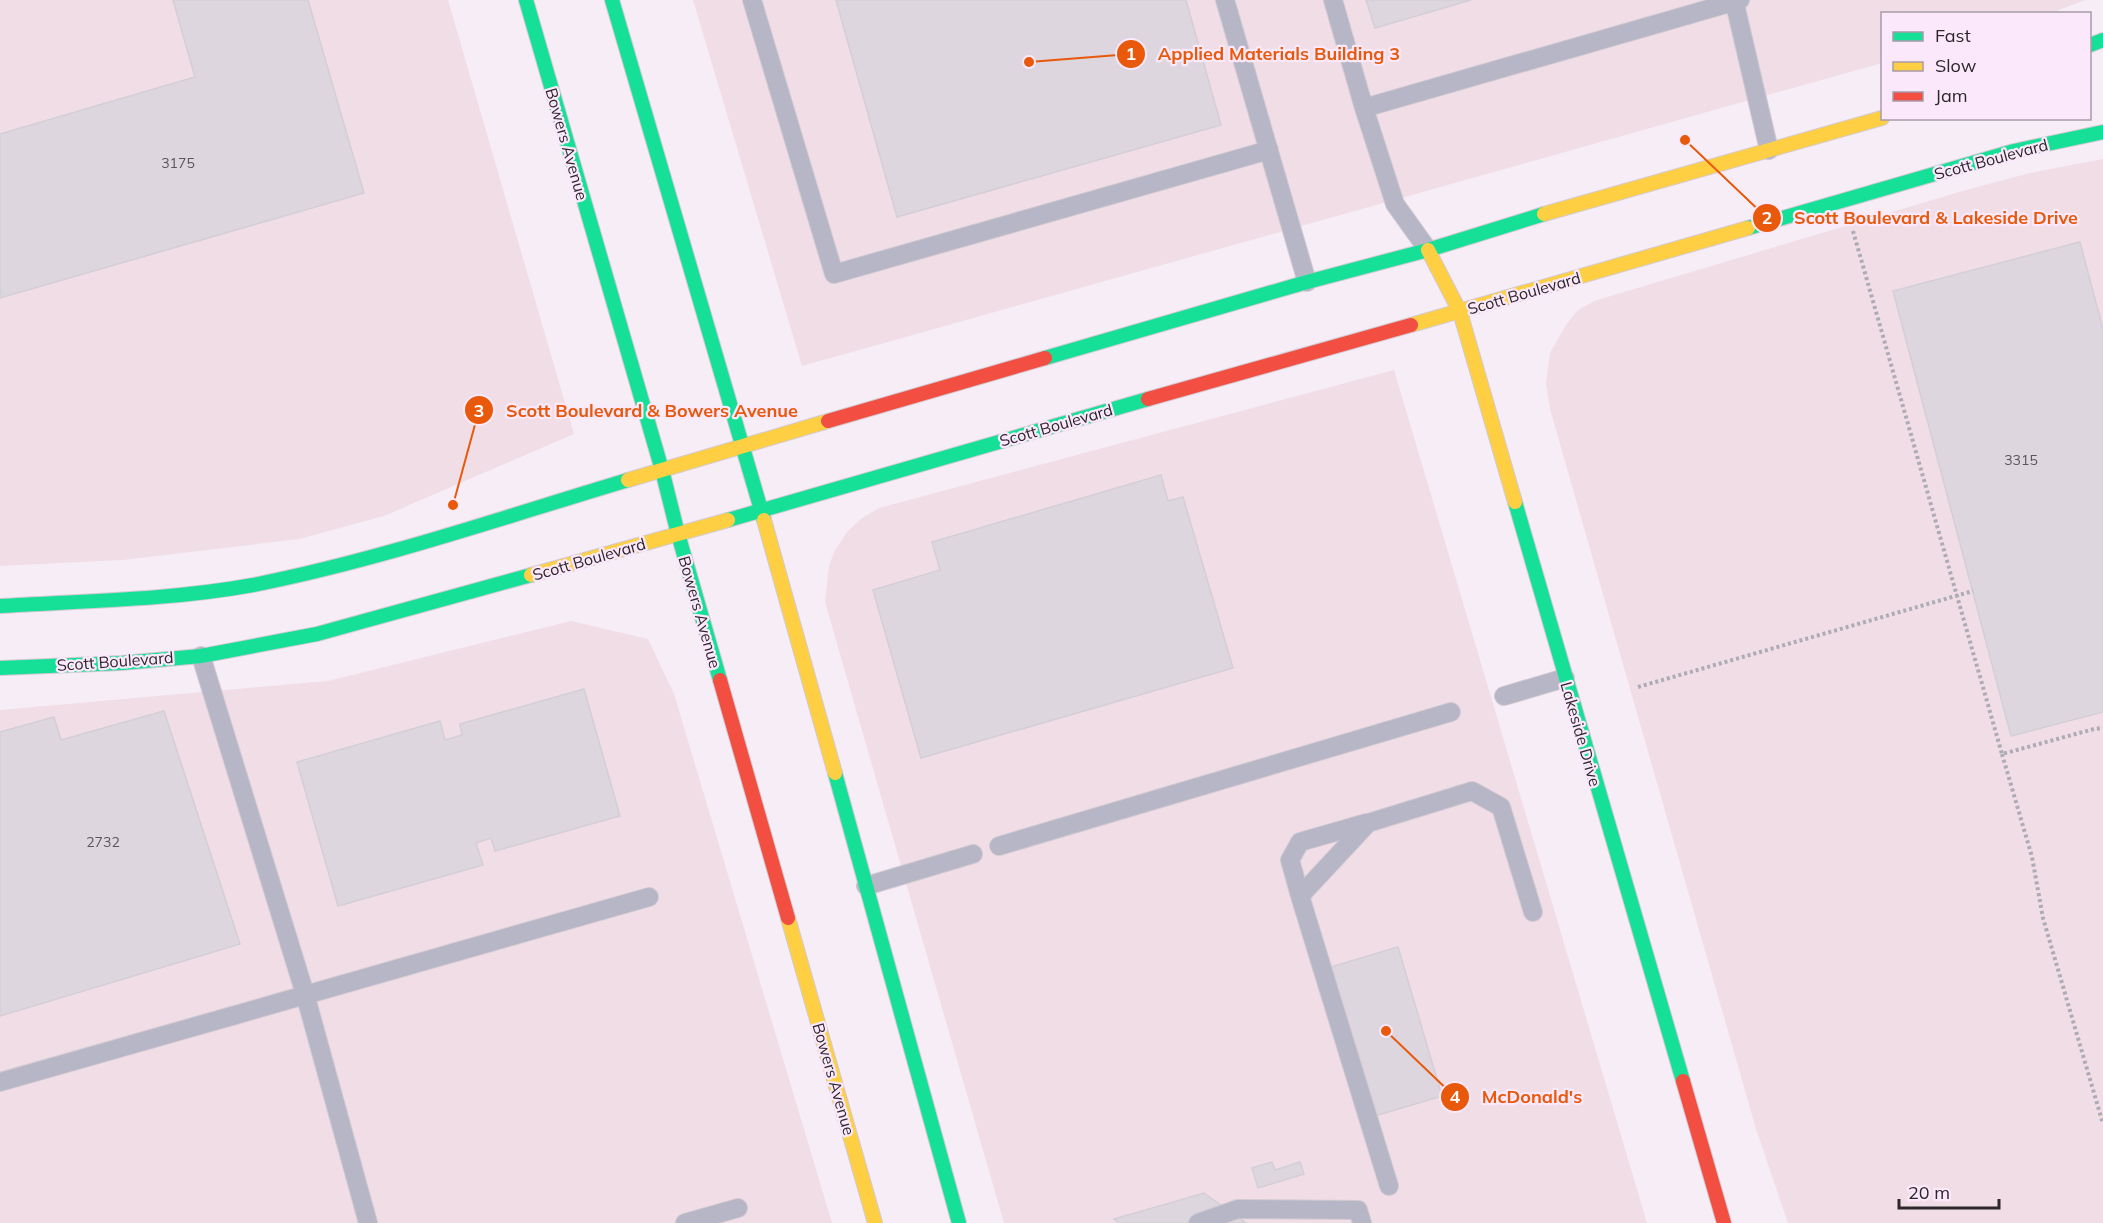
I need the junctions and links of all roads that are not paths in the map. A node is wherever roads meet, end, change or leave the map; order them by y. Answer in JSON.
{"nodes":[{"id":1,"x":526,"y":0,"type":"edge"},
{"id":2,"x":612,"y":0,"type":"edge"},
{"id":3,"x":752,"y":0,"type":"edge"},
{"id":4,"x":1225,"y":0,"type":"edge"},
{"id":5,"x":1333,"y":0,"type":"edge"},
{"id":6,"x":1736,"y":1,"type":"edge"},
{"id":7,"x":1364,"y":108,"type":"junction"},
{"id":8,"x":1881,"y":118,"type":"edge"},
{"id":9,"x":2103,"y":132,"type":"edge"},
{"id":10,"x":1269,"y":150,"type":"junction"},
{"id":11,"x":1769,"y":150,"type":"junction"},
{"id":12,"x":1428,"y":250,"type":"junction"},
{"id":13,"x":1307,"y":282,"type":"junction"},
{"id":14,"x":1460,"y":312,"type":"junction"},
{"id":15,"x":742,"y":446,"type":"junction"},
{"id":16,"x":662,"y":470,"type":"junction"},
{"id":17,"x":760,"y":510,"type":"junction"},
{"id":18,"x":678,"y":534,"type":"junction"},
{"id":19,"x":0,"y":606,"type":"edge"},
{"id":20,"x":201,"y":656,"type":"junction"},
{"id":21,"x":0,"y":668,"type":"edge"},
{"id":22,"x":1565,"y":678,"type":"junction"},
{"id":23,"x":1504,"y":696,"type":"dead end"},
{"id":24,"x":1451,"y":712,"type":"dead end"},
{"id":25,"x":1368,"y":823,"type":"junction"},
{"id":26,"x":999,"y":846,"type":"dead end"},
{"id":27,"x":973,"y":854,"type":"dead end"},
{"id":28,"x":866,"y":886,"type":"junction"},
{"id":29,"x":1300,"y":896,"type":"junction"},
{"id":30,"x":649,"y":897,"type":"dead end"},
{"id":31,"x":1533,"y":912,"type":"dead end"},
{"id":32,"x":305,"y":994,"type":"junction"},
{"id":33,"x":0,"y":1082,"type":"edge"},
{"id":34,"x":1389,"y":1186,"type":"dead end"},
{"id":35,"x":738,"y":1208,"type":"dead end"},
{"id":36,"x":368,"y":1223,"type":"edge"},
{"id":37,"x":685,"y":1223,"type":"edge"},
{"id":38,"x":875,"y":1223,"type":"edge"},
{"id":39,"x":959,"y":1223,"type":"edge"},
{"id":40,"x":1198,"y":1223,"type":"edge"},
{"id":41,"x":1362,"y":1223,"type":"edge"},
{"id":42,"x":1724,"y":1223,"type":"edge"}],
"edges":[{"from":1,"to":16,"type":"main road","name":"Bowers Avenue"},
{"from":2,"to":15,"type":"main road"},
{"from":3,"to":10,"type":"lane"},
{"from":4,"to":10,"type":"lane"},
{"from":5,"to":7,"type":"lane"},
{"from":6,"to":7,"type":"lane"},
{"from":6,"to":11,"type":"lane"},
{"from":7,"to":12,"type":"lane"},
{"from":8,"to":11,"type":"main road"},
{"from":9,"to":14,"type":"main road","name":"Scott Boulevard"},
{"from":10,"to":13,"type":"lane"},
{"from":11,"to":12,"type":"main road"},
{"from":12,"to":13,"type":"main road"},
{"from":12,"to":14,"type":"main road","name":"Lakeside Drive"},
{"from":13,"to":15,"type":"main road"},
{"from":14,"to":17,"type":"main road","name":"Scott Boulevard"},
{"from":14,"to":22,"type":"main road","name":"Lakeside Drive"},
{"from":15,"to":16,"type":"main road"},
{"from":15,"to":17,"type":"main road"},
{"from":16,"to":18,"type":"main road","name":"Bowers Avenue"},
{"from":16,"to":19,"type":"main road"},
{"from":17,"to":18,"type":"main road","name":"Scott Boulevard"},
{"from":17,"to":28,"type":"main road"},
{"from":18,"to":20,"type":"main road","name":"Scott Boulevard"},
{"from":18,"to":38,"type":"main road","name":"Bowers Avenue"},
{"from":20,"to":21,"type":"main road","name":"Scott Boulevard"},
{"from":20,"to":32,"type":"lane"},
{"from":22,"to":23,"type":"lane"},
{"from":22,"to":42,"type":"main road","name":"Lakeside Drive"},
{"from":24,"to":26,"type":"lane"},
{"from":25,"to":29,"type":"lane"},
{"from":25,"to":29,"type":"lane"},
{"from":25,"to":31,"type":"lane"},
{"from":27,"to":28,"type":"lane"},
{"from":28,"to":39,"type":"main road"},
{"from":29,"to":34,"type":"lane"},
{"from":30,"to":32,"type":"lane"},
{"from":32,"to":33,"type":"lane"},
{"from":32,"to":36,"type":"lane"},
{"from":35,"to":37,"type":"lane"},
{"from":40,"to":41,"type":"lane"}]}
